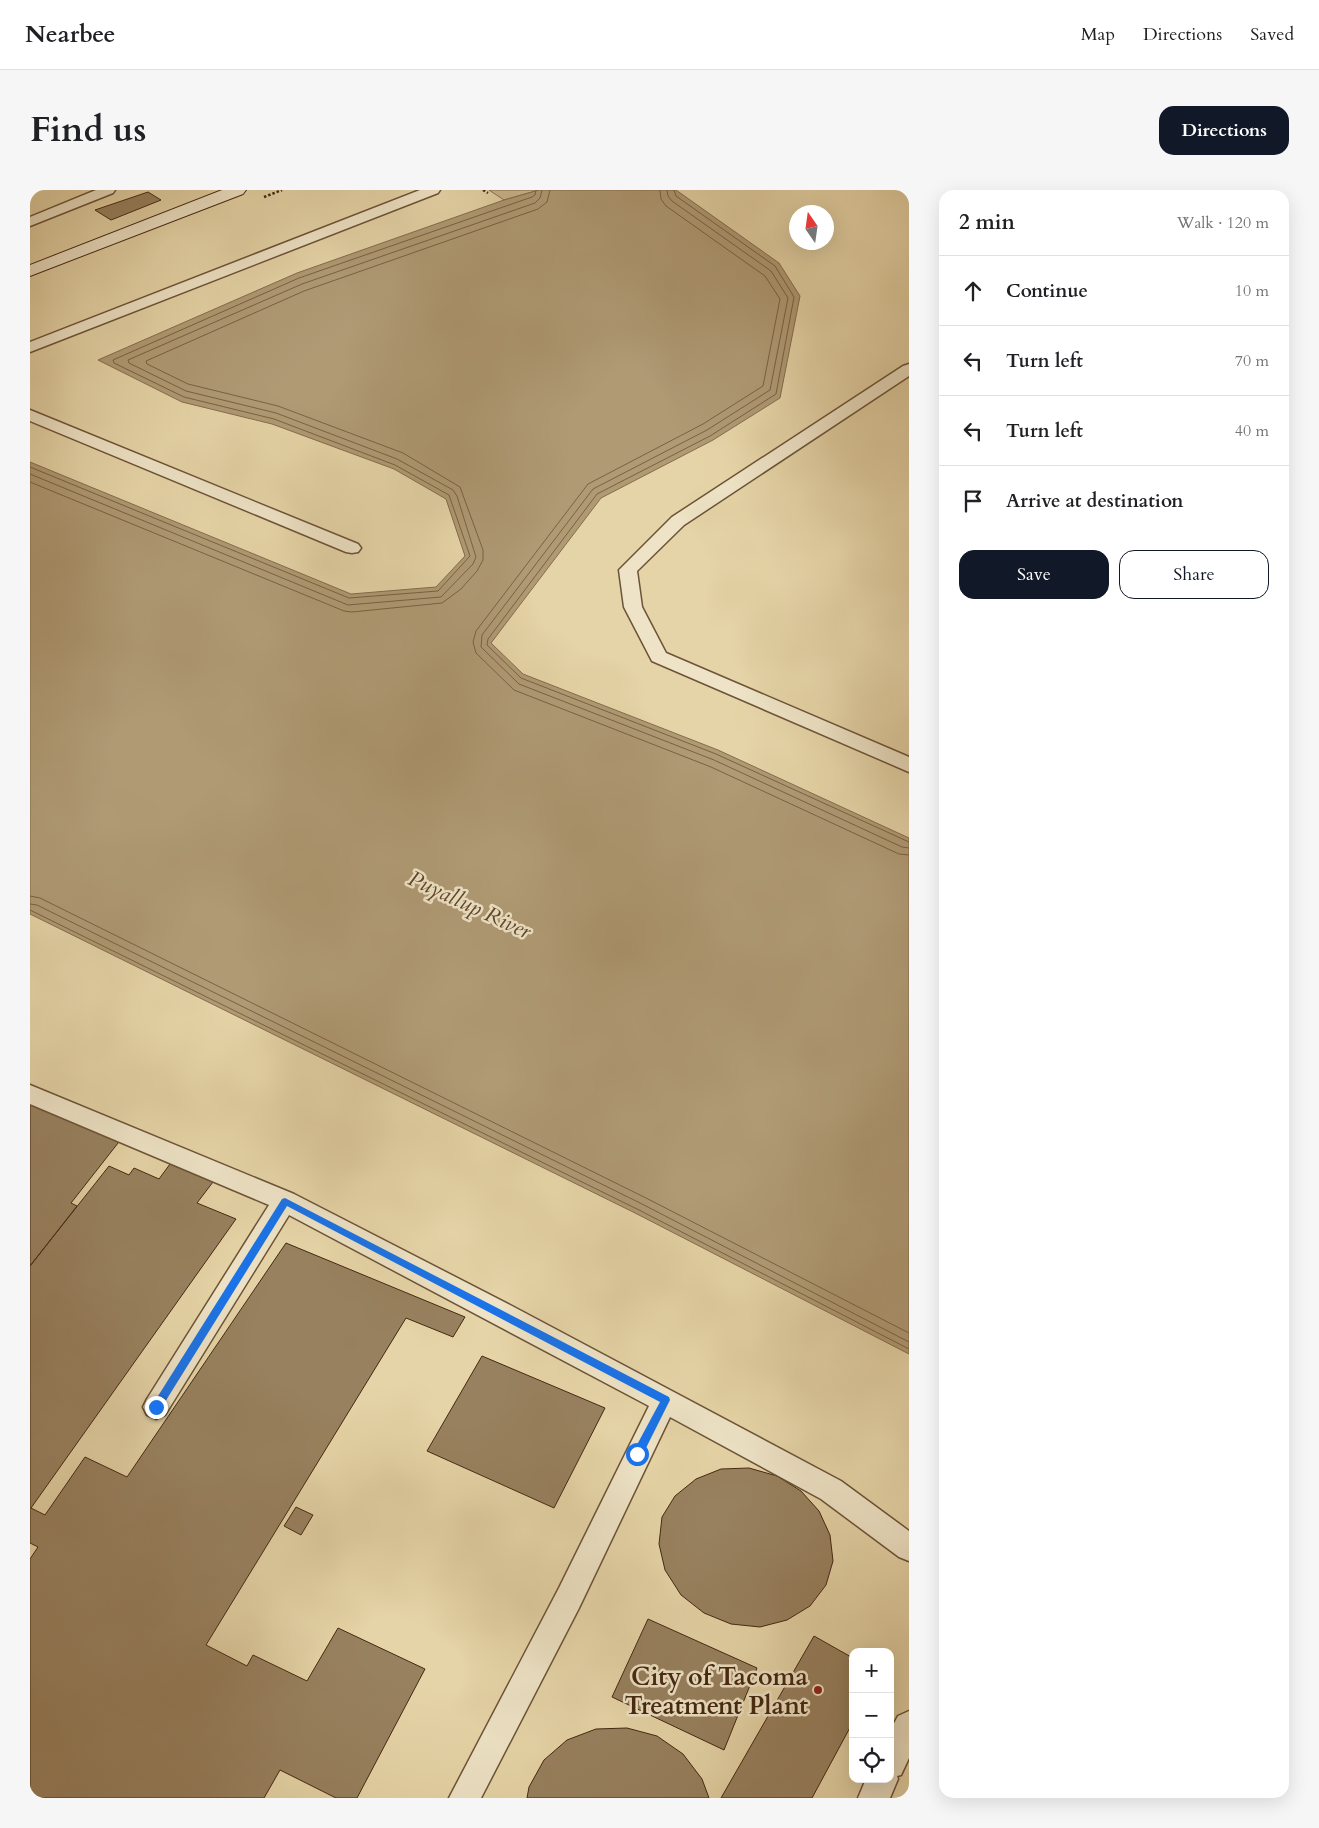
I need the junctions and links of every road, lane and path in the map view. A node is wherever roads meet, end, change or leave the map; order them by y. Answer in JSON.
{"nodes":[{"id":1,"x":108,"y":190,"type":"edge"},
{"id":2,"x":237,"y":190,"type":"edge"},
{"id":3,"x":433,"y":190,"type":"edge"},
{"id":4,"x":483,"y":190,"type":"edge"},
{"id":5,"x":488,"y":194,"type":"dead end"},
{"id":6,"x":30,"y":222,"type":"edge"},
{"id":7,"x":30,"y":271,"type":"edge"},
{"id":8,"x":30,"y":348,"type":"edge"},
{"id":9,"x":909,"y":370,"type":"edge"},
{"id":10,"x":30,"y":415,"type":"edge"},
{"id":11,"x":352,"y":548,"type":"dead end"},
{"id":12,"x":909,"y":765,"type":"edge"},
{"id":13,"x":30,"y":1094,"type":"edge"},
{"id":14,"x":285,"y":1201,"type":"junction"},
{"id":15,"x":665,"y":1400,"type":"junction"},
{"id":16,"x":156,"y":1407,"type":"dead end"},
{"id":17,"x":909,"y":1548,"type":"edge"},
{"id":18,"x":909,"y":1726,"type":"edge"},
{"id":19,"x":894,"y":1756,"type":"edge"},
{"id":20,"x":881,"y":1783,"type":"edge"},
{"id":21,"x":464,"y":1798,"type":"edge"},
{"id":22,"x":874,"y":1798,"type":"edge"}],
"edges":[{"from":1,"to":6,"type":"lane"},
{"from":2,"to":7,"type":"street"},
{"from":3,"to":8,"type":"lane"},
{"from":4,"to":5,"type":"path"},
{"from":9,"to":12,"type":"lane"},
{"from":10,"to":11,"type":"lane"},
{"from":13,"to":14,"type":"lane"},
{"from":14,"to":15,"type":"lane"},
{"from":14,"to":16,"type":"lane"},
{"from":15,"to":17,"type":"lane"},
{"from":15,"to":21,"type":"lane"},
{"from":18,"to":19,"type":"lane"},
{"from":20,"to":22,"type":"lane"}]}
